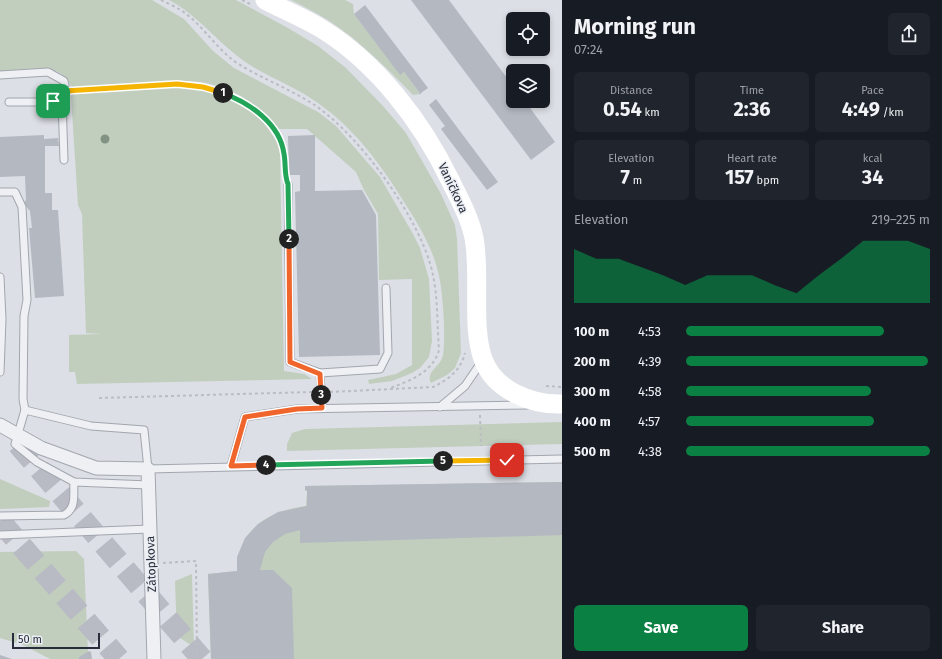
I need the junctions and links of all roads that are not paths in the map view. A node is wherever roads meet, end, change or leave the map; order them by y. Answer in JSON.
{"nodes":[{"id":1,"x":259,"y":3,"type":"edge"},
{"id":2,"x":0,"y":75,"type":"edge"},
{"id":3,"x":62,"y":99,"type":"junction"},
{"id":4,"x":9,"y":102,"type":"dead end"},
{"id":5,"x":64,"y":160,"type":"dead end"},
{"id":6,"x":288,"y":184,"type":"road end"},
{"id":7,"x":0,"y":192,"type":"edge"},
{"id":8,"x":0,"y":277,"type":"edge"},
{"id":9,"x":386,"y":288,"type":"dead end"},
{"id":10,"x":483,"y":360,"type":"junction"},
{"id":11,"x":0,"y":372,"type":"edge"},
{"id":12,"x":320,"y":374,"type":"junction"},
{"id":13,"x":560,"y":405,"type":"edge"},
{"id":14,"x":440,"y":407,"type":"junction"},
{"id":15,"x":322,"y":408,"type":"junction"},
{"id":16,"x":25,"y":410,"type":"junction"},
{"id":17,"x":0,"y":425,"type":"edge"},
{"id":18,"x":18,"y":435,"type":"junction"},
{"id":19,"x":562,"y":459,"type":"edge"},
{"id":20,"x":231,"y":466,"type":"junction"},
{"id":21,"x":148,"y":469,"type":"junction"},
{"id":22,"x":74,"y":482,"type":"junction"},
{"id":23,"x":149,"y":485,"type":"junction"},
{"id":24,"x":0,"y":516,"type":"edge"},
{"id":25,"x":150,"y":529,"type":"junction"},
{"id":26,"x":0,"y":535,"type":"edge"},
{"id":27,"x":154,"y":659,"type":"edge"}],
"edges":[{"from":1,"to":10,"type":"main road","name":"Vaníčkova"},
{"from":2,"to":3,"type":"lane"},
{"from":3,"to":4,"type":"lane"},
{"from":3,"to":5,"type":"lane"},
{"from":6,"to":12,"type":"lane"},
{"from":7,"to":16,"type":"lane"},
{"from":8,"to":11,"type":"lane"},
{"from":9,"to":12,"type":"lane"},
{"from":10,"to":13,"type":"main road","name":"Vaníčkova"},
{"from":10,"to":14,"type":"lane"},
{"from":12,"to":15,"type":"lane"},
{"from":13,"to":14,"type":"lane"},
{"from":14,"to":15,"type":"lane"},
{"from":15,"to":20,"type":"lane"},
{"from":16,"to":18,"type":"lane"},
{"from":16,"to":21,"type":"lane"},
{"from":17,"to":18,"type":"street"},
{"from":18,"to":21,"type":"street"},
{"from":18,"to":22,"type":"lane"},
{"from":19,"to":20,"type":"lane"},
{"from":20,"to":21,"type":"lane"},
{"from":21,"to":23,"type":"street","name":"Zátopkova"},
{"from":22,"to":23,"type":"lane"},
{"from":22,"to":24,"type":"lane"},
{"from":23,"to":25,"type":"street","name":"Zátopkova"},
{"from":25,"to":26,"type":"lane"},
{"from":25,"to":27,"type":"street","name":"Zátopkova"}]}
